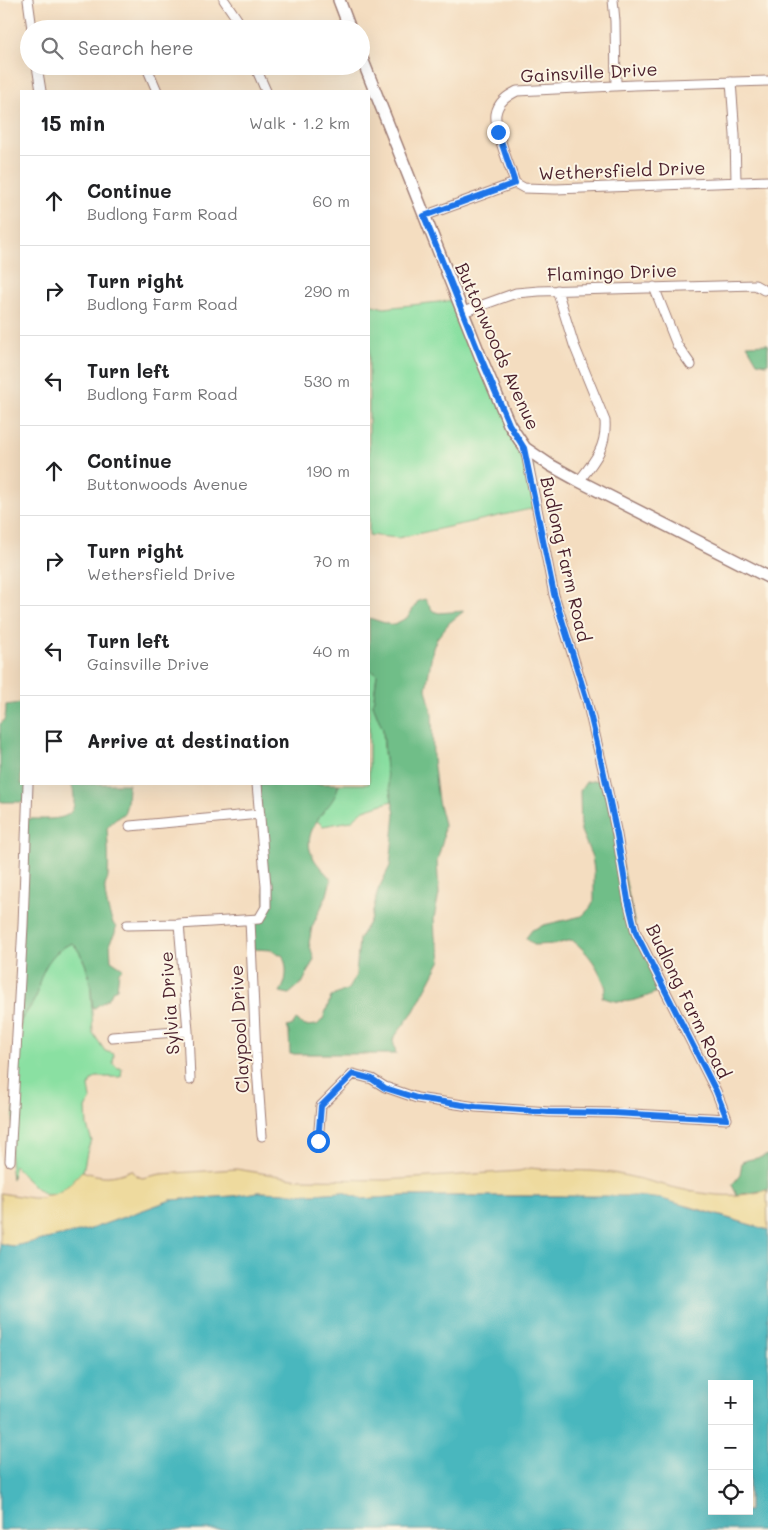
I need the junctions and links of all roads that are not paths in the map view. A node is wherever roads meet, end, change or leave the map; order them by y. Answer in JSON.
{"nodes":[{"id":1,"x":28,"y":0,"type":"edge"},
{"id":2,"x":224,"y":0,"type":"edge"},
{"id":3,"x":339,"y":0,"type":"edge"},
{"id":4,"x":613,"y":0,"type":"edge"},
{"id":5,"x":31,"y":20,"type":"edge"},
{"id":6,"x":237,"y":20,"type":"edge"},
{"id":7,"x":347,"y":20,"type":"edge"},
{"id":8,"x":39,"y":75,"type":"edge"},
{"id":9,"x":150,"y":75,"type":"edge"},
{"id":10,"x":259,"y":75,"type":"edge"},
{"id":11,"x":368,"y":75,"type":"edge"},
{"id":12,"x":768,"y":81,"type":"edge"},
{"id":13,"x":731,"y":82,"type":"junction"},
{"id":14,"x":616,"y":86,"type":"junction"},
{"id":15,"x":41,"y":90,"type":"edge"},
{"id":16,"x":156,"y":90,"type":"edge"},
{"id":17,"x":266,"y":90,"type":"edge"},
{"id":18,"x":768,"y":181,"type":"edge"},
{"id":19,"x":736,"y":182,"type":"junction"},
{"id":20,"x":515,"y":183,"type":"junction"},
{"id":21,"x":424,"y":216,"type":"junction"},
{"id":22,"x":654,"y":287,"type":"junction"},
{"id":23,"x":557,"y":290,"type":"junction"},
{"id":24,"x":764,"y":290,"type":"dead end"},
{"id":25,"x":462,"y":312,"type":"junction"},
{"id":26,"x":692,"y":365,"type":"dead end"},
{"id":27,"x":524,"y":448,"type":"junction"},
{"id":28,"x":579,"y":481,"type":"junction"},
{"id":29,"x":768,"y":577,"type":"edge"},
{"id":30,"x":28,"y":785,"type":"edge"},
{"id":31,"x":258,"y":785,"type":"edge"},
{"id":32,"x":260,"y":814,"type":"junction"},
{"id":33,"x":130,"y":826,"type":"dead end"},
{"id":34,"x":252,"y":920,"type":"junction"},
{"id":35,"x":179,"y":924,"type":"junction"},
{"id":36,"x":127,"y":925,"type":"dead end"},
{"id":37,"x":188,"y":1031,"type":"junction"},
{"id":38,"x":112,"y":1037,"type":"dead end"},
{"id":39,"x":190,"y":1080,"type":"dead end"},
{"id":40,"x":262,"y":1136,"type":"dead end"},
{"id":41,"x":318,"y":1141,"type":"dead end"},
{"id":42,"x":10,"y":1161,"type":"dead end"}],
"edges":[{"from":1,"to":5,"type":"street"},
{"from":2,"to":6,"type":"street"},
{"from":3,"to":7,"type":"street"},
{"from":4,"to":14,"type":"street"},
{"from":8,"to":15,"type":"street"},
{"from":9,"to":16,"type":"street"},
{"from":10,"to":17,"type":"street"},
{"from":11,"to":21,"type":"street","name":"Buttonwoods Avenue"},
{"from":12,"to":13,"type":"street","name":"Gainsville Drive"},
{"from":13,"to":14,"type":"street","name":"Gainsville Drive"},
{"from":13,"to":19,"type":"street"},
{"from":14,"to":20,"type":"street","name":"Gainsville Drive"},
{"from":18,"to":19,"type":"street","name":"Wethersfield Drive"},
{"from":19,"to":20,"type":"street","name":"Wethersfield Drive"},
{"from":20,"to":21,"type":"street","name":"Wethersfield Drive"},
{"from":21,"to":25,"type":"street","name":"Buttonwoods Avenue"},
{"from":22,"to":23,"type":"street","name":"Flamingo Drive"},
{"from":22,"to":24,"type":"street","name":"Flamingo Drive"},
{"from":22,"to":26,"type":"street"},
{"from":23,"to":25,"type":"street","name":"Flamingo Drive"},
{"from":23,"to":28,"type":"street"},
{"from":25,"to":27,"type":"street","name":"Buttonwoods Avenue"},
{"from":27,"to":28,"type":"street","name":"Buttonwoods Avenue"},
{"from":27,"to":41,"type":"street","name":"Budlong Farm Road"},
{"from":28,"to":29,"type":"street","name":"Buttonwoods Avenue"},
{"from":30,"to":42,"type":"street"},
{"from":31,"to":32,"type":"street"},
{"from":32,"to":33,"type":"street"},
{"from":32,"to":34,"type":"street"},
{"from":34,"to":35,"type":"street"},
{"from":34,"to":40,"type":"street","name":"Claypool Drive"},
{"from":35,"to":36,"type":"street"},
{"from":35,"to":37,"type":"street","name":"Sylvia Drive"},
{"from":37,"to":38,"type":"street"},
{"from":37,"to":39,"type":"street","name":"Sylvia Drive"}]}
